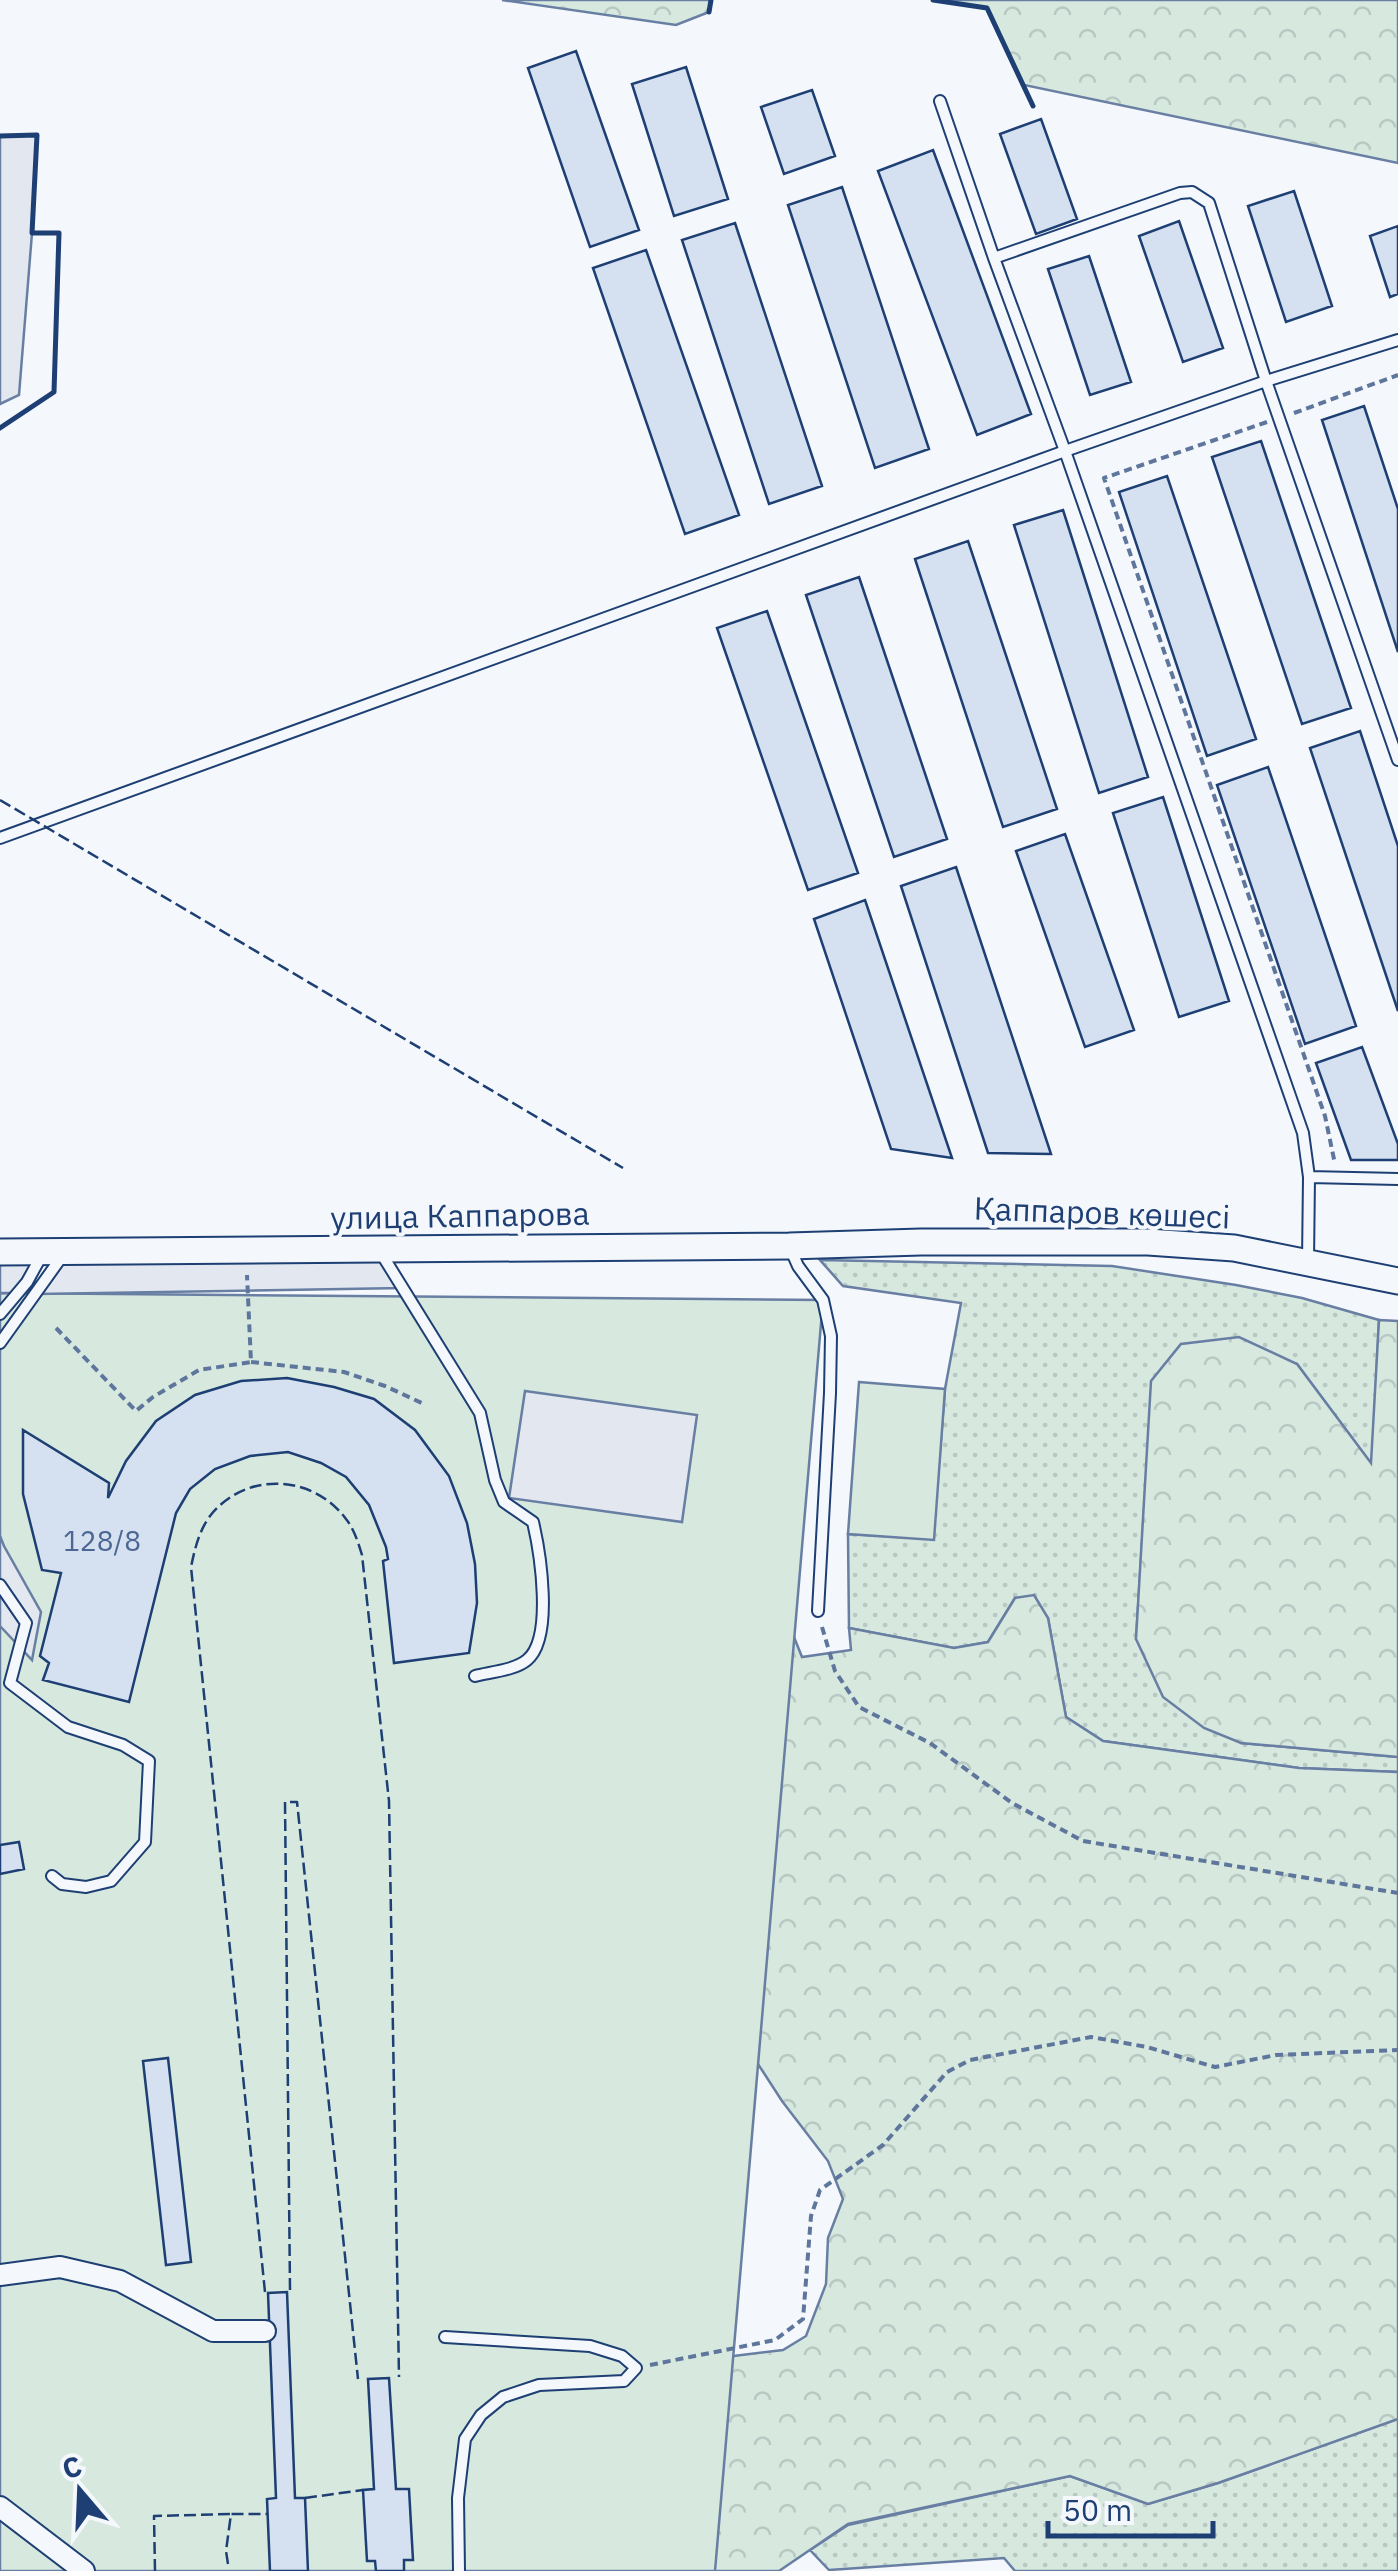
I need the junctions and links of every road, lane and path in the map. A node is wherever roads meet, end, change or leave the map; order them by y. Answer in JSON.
{"nodes":[{"id":1,"x":940,"y":100,"type":"dead end"},
{"id":2,"x":994,"y":258,"type":"junction"},
{"id":3,"x":1398,"y":340,"type":"edge"},
{"id":4,"x":1398,"y":376,"type":"edge"},
{"id":5,"x":1266,"y":382,"type":"junction"},
{"id":6,"x":1279,"y":418,"type":"junction"},
{"id":7,"x":1064,"y":451,"type":"junction"},
{"id":8,"x":1398,"y":760,"type":"edge"},
{"id":9,"x":0,"y":838,"type":"edge"},
{"id":10,"x":1308,"y":1177,"type":"junction"},
{"id":11,"x":1338,"y":1178,"type":"junction"},
{"id":12,"x":1398,"y":1179,"type":"edge"},
{"id":13,"x":921,"y":1242,"type":"joint"},
{"id":14,"x":789,"y":1246,"type":"junction"},
{"id":15,"x":378,"y":1248,"type":"junction"},
{"id":16,"x":246,"y":1251,"type":"junction"},
{"id":17,"x":0,"y":1252,"type":"edge"},
{"id":18,"x":54,"y":1252,"type":"junction"},
{"id":19,"x":1308,"y":1263,"type":"junction"},
{"id":20,"x":1398,"y":1281,"type":"edge"},
{"id":21,"x":0,"y":1314,"type":"edge"},
{"id":22,"x":56,"y":1328,"type":"dead end"},
{"id":23,"x":0,"y":1344,"type":"edge"},
{"id":24,"x":251,"y":1362,"type":"junction"},
{"id":25,"x":424,"y":1404,"type":"dead end"},
{"id":26,"x":0,"y":1585,"type":"edge"},
{"id":27,"x":818,"y":1611,"type":"joint"},
{"id":28,"x":475,"y":1676,"type":"dead end"},
{"id":29,"x":52,"y":1876,"type":"dead end"},
{"id":30,"x":1398,"y":1894,"type":"edge"},
{"id":31,"x":1398,"y":2050,"type":"edge"},
{"id":32,"x":0,"y":2275,"type":"edge"},
{"id":33,"x":266,"y":2331,"type":"dead end"},
{"id":34,"x":446,"y":2337,"type":"dead end"},
{"id":35,"x":636,"y":2368,"type":"junction"},
{"id":36,"x":0,"y":2507,"type":"edge"},
{"id":37,"x":84,"y":2571,"type":"edge"},
{"id":38,"x":459,"y":2571,"type":"edge"}],
"edges":[{"from":1,"to":2,"type":"lane"},
{"from":2,"to":5,"type":"lane"},
{"from":2,"to":7,"type":"lane"},
{"from":3,"to":5,"type":"lane"},
{"from":4,"to":6,"type":"path"},
{"from":5,"to":6,"type":"lane"},
{"from":5,"to":7,"type":"lane"},
{"from":6,"to":8,"type":"lane"},
{"from":6,"to":11,"type":"path"},
{"from":7,"to":9,"type":"lane"},
{"from":7,"to":10,"type":"lane"},
{"from":10,"to":11,"type":"lane"},
{"from":10,"to":19,"type":"lane"},
{"from":11,"to":12,"type":"lane"},
{"from":13,"to":14,"type":"street","name":"улица Каппарова"},
{"from":13,"to":19,"type":"street","name":"Қаппаров көшесі"},
{"from":14,"to":15,"type":"street","name":"улица Каппарова"},
{"from":14,"to":27,"type":"lane"},
{"from":15,"to":16,"type":"street","name":"улица Каппарова"},
{"from":15,"to":28,"type":"lane"},
{"from":16,"to":18,"type":"street","name":"улица Каппарова"},
{"from":16,"to":24,"type":"path"},
{"from":17,"to":18,"type":"street","name":"улица Каппарова"},
{"from":18,"to":21,"type":"lane"},
{"from":18,"to":23,"type":"lane"},
{"from":19,"to":20,"type":"street","name":"Қаппаров көшесі"},
{"from":22,"to":24,"type":"path"},
{"from":24,"to":25,"type":"path"},
{"from":26,"to":29,"type":"lane"},
{"from":27,"to":30,"type":"path"},
{"from":31,"to":35,"type":"path"},
{"from":32,"to":33,"type":"street"},
{"from":34,"to":35,"type":"lane"},
{"from":35,"to":38,"type":"lane"},
{"from":36,"to":37,"type":"street"}]}
